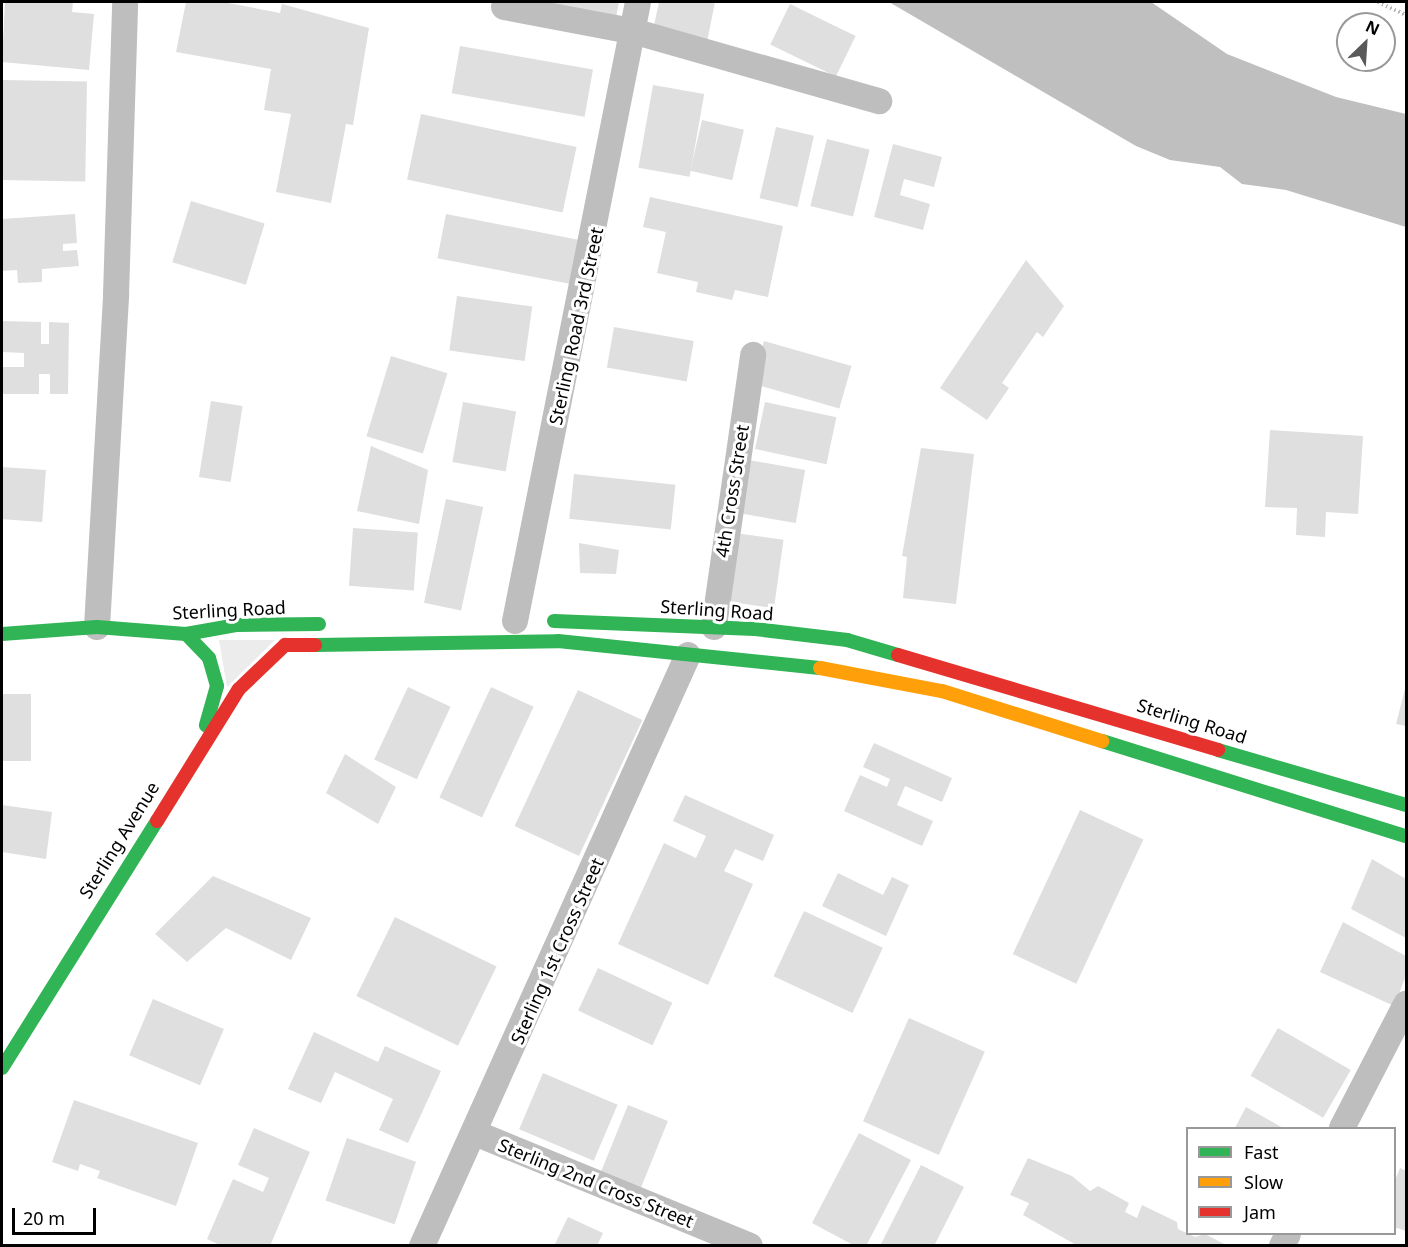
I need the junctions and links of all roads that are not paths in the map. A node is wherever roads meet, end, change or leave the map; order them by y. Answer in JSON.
{"nodes":[{"id":1,"x":125,"y":2,"type":"edge"},
{"id":2,"x":638,"y":2,"type":"edge"},
{"id":3,"x":504,"y":7,"type":"dead end"},
{"id":4,"x":636,"y":32,"type":"junction"},
{"id":5,"x":879,"y":101,"type":"dead end"},
{"id":6,"x":753,"y":355,"type":"dead end"},
{"id":7,"x":509,"y":621,"type":"joint"},
{"id":8,"x":339,"y":624,"type":"dead end"},
{"id":9,"x":97,"y":627,"type":"junction"},
{"id":10,"x":714,"y":627,"type":"junction"},
{"id":11,"x":2,"y":634,"type":"edge"},
{"id":12,"x":186,"y":634,"type":"junction"},
{"id":13,"x":688,"y":655,"type":"junction"},
{"id":14,"x":200,"y":750,"type":"junction"},
{"id":15,"x":1407,"y":805,"type":"edge"},
{"id":16,"x":1407,"y":836,"type":"edge"},
{"id":17,"x":1407,"y":1004,"type":"edge"},
{"id":18,"x":2,"y":1068,"type":"edge"},
{"id":19,"x":1343,"y":1127,"type":"edge"},
{"id":20,"x":476,"y":1133,"type":"junction"},
{"id":21,"x":422,"y":1245,"type":"edge"},
{"id":22,"x":750,"y":1245,"type":"edge"}],
"edges":[{"from":1,"to":9,"type":"street"},
{"from":2,"to":4,"type":"street","name":"Sterling Road 3rd Street"},
{"from":3,"to":4,"type":"street"},
{"from":4,"to":5,"type":"street"},
{"from":4,"to":7,"type":"street","name":"Sterling Road 3rd Street"},
{"from":6,"to":10,"type":"street","name":"4th Cross Street"},
{"from":7,"to":10,"type":"main road","name":"Sterling Road"},
{"from":8,"to":12,"type":"main road","name":"Sterling Road"},
{"from":9,"to":11,"type":"main road","name":"Sterling Road"},
{"from":9,"to":12,"type":"main road","name":"Sterling Road"},
{"from":10,"to":15,"type":"main road","name":"Sterling Road"},
{"from":12,"to":14,"type":"main road"},
{"from":13,"to":14,"type":"main road","name":"Sterling Avenue"},
{"from":13,"to":16,"type":"main road"},
{"from":13,"to":20,"type":"street","name":"Sterling 1st Cross Street"},
{"from":14,"to":18,"type":"main road","name":"Sterling Avenue"},
{"from":17,"to":19,"type":"street"},
{"from":20,"to":21,"type":"street","name":"Sterling 1st Cross Street"},
{"from":20,"to":22,"type":"street","name":"Sterling 2nd Cross Street"}]}
